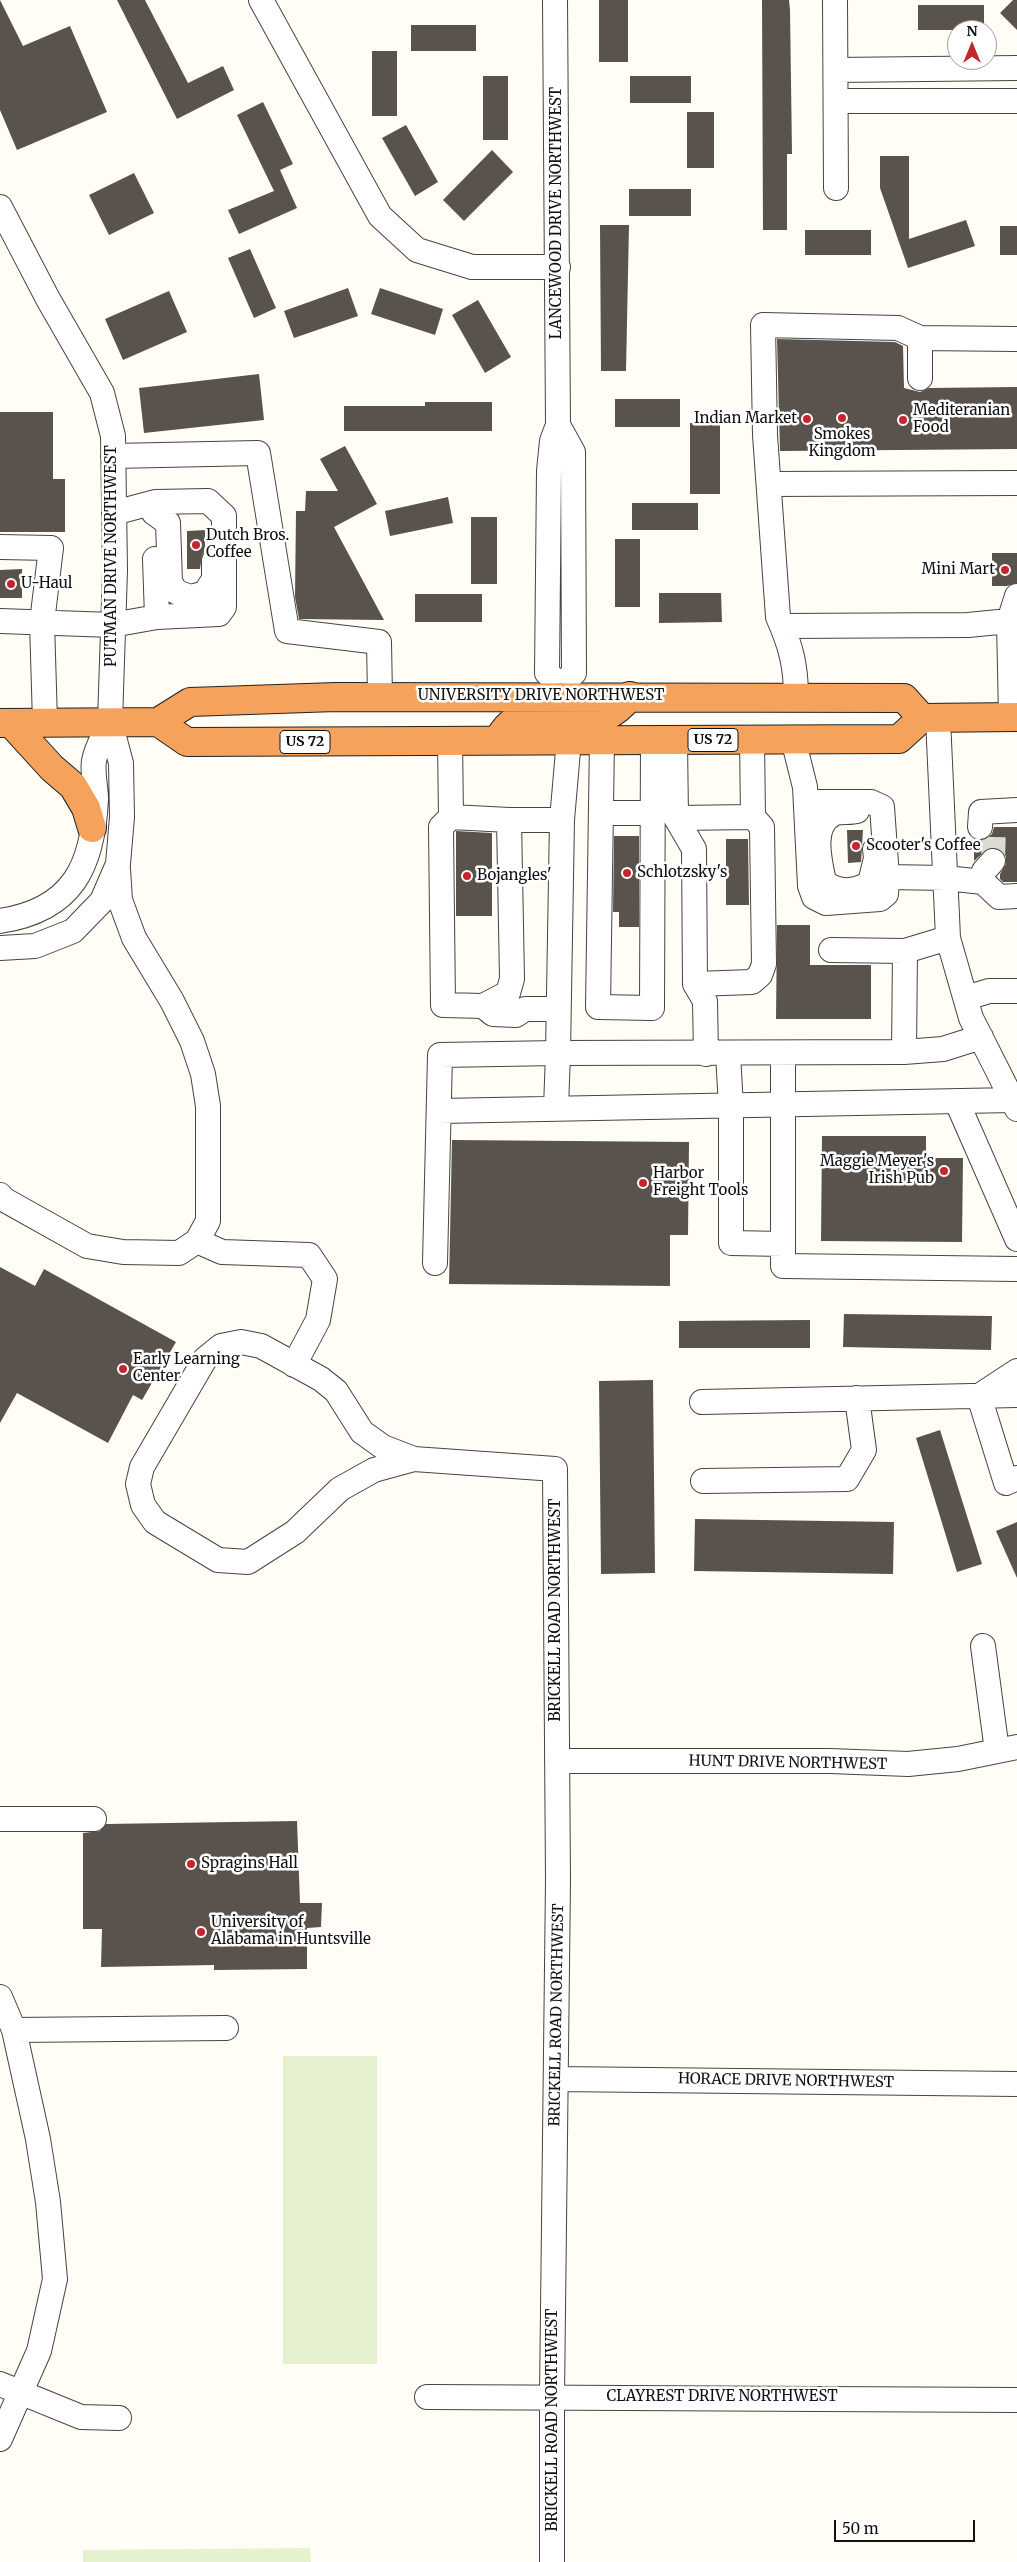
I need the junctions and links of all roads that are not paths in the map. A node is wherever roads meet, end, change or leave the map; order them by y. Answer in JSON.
{"nodes":[{"id":1,"x":261,"y":0,"type":"edge"},
{"id":2,"x":555,"y":0,"type":"edge"},
{"id":3,"x":835,"y":0,"type":"edge"},
{"id":4,"x":1017,"y":68,"type":"edge"},
{"id":5,"x":836,"y":70,"type":"junction"},
{"id":6,"x":836,"y":101,"type":"junction"},
{"id":7,"x":1017,"y":101,"type":"edge"},
{"id":8,"x":836,"y":188,"type":"dead end"},
{"id":9,"x":0,"y":207,"type":"edge"},
{"id":10,"x":558,"y":267,"type":"junction"},
{"id":11,"x":920,"y":338,"type":"junction"},
{"id":12,"x":1017,"y":339,"type":"edge"},
{"id":13,"x":920,"y":378,"type":"dead end"},
{"id":14,"x":113,"y":456,"type":"junction"},
{"id":15,"x":1017,"y":483,"type":"edge"},
{"id":16,"x":769,"y":484,"type":"junction"},
{"id":17,"x":155,"y":508,"type":"junction"},
{"id":18,"x":216,"y":508,"type":"junction"},
{"id":19,"x":114,"y":514,"type":"junction"},
{"id":20,"x":0,"y":547,"type":"edge"},
{"id":21,"x":1017,"y":596,"type":"edge"},
{"id":22,"x":156,"y":618,"type":"junction"},
{"id":23,"x":0,"y":621,"type":"edge"},
{"id":24,"x":42,"y":622,"type":"junction"},
{"id":25,"x":1014,"y":622,"type":"edge"},
{"id":26,"x":112,"y":625,"type":"junction"},
{"id":27,"x":782,"y":626,"type":"junction"},
{"id":28,"x":561,"y":691,"type":"junction"},
{"id":29,"x":380,"y":696,"type":"junction"},
{"id":30,"x":630,"y":696,"type":"junction"},
{"id":31,"x":796,"y":697,"type":"junction"},
{"id":32,"x":1014,"y":717,"type":"edge"},
{"id":33,"x":930,"y":719,"type":"junction"},
{"id":34,"x":45,"y":722,"type":"junction"},
{"id":35,"x":110,"y":722,"type":"junction"},
{"id":36,"x":158,"y":722,"type":"junction"},
{"id":37,"x":5,"y":723,"type":"edge"},
{"id":38,"x":569,"y":739,"type":"junction"},
{"id":39,"x":752,"y":739,"type":"junction"},
{"id":40,"x":793,"y":739,"type":"junction"},
{"id":41,"x":498,"y":740,"type":"junction"},
{"id":42,"x":602,"y":740,"type":"junction"},
{"id":43,"x":664,"y":740,"type":"junction"},
{"id":44,"x":450,"y":741,"type":"junction"},
{"id":45,"x":807,"y":802,"type":"junction"},
{"id":46,"x":601,"y":813,"type":"junction"},
{"id":47,"x":665,"y":815,"type":"junction"},
{"id":48,"x":451,"y":816,"type":"junction"},
{"id":49,"x":753,"y":816,"type":"junction"},
{"id":50,"x":509,"y":820,"type":"junction"},
{"id":51,"x":562,"y":820,"type":"junction"},
{"id":52,"x":92,"y":828,"type":"junction"},
{"id":53,"x":118,"y":864,"type":"junction"},
{"id":54,"x":887,"y":878,"type":"junction"},
{"id":55,"x":946,"y":878,"type":"junction"},
{"id":56,"x":1017,"y":896,"type":"edge"},
{"id":57,"x":0,"y":921,"type":"edge"},
{"id":58,"x":948,"y":938,"type":"junction"},
{"id":59,"x":0,"y":948,"type":"edge"},
{"id":60,"x":831,"y":950,"type":"dead end"},
{"id":61,"x":904,"y":951,"type":"junction"},
{"id":62,"x":695,"y":984,"type":"junction"},
{"id":63,"x":1017,"y":991,"type":"edge"},
{"id":64,"x":966,"y":998,"type":"junction"},
{"id":65,"x":516,"y":1001,"type":"junction"},
{"id":66,"x":558,"y":1009,"type":"junction"},
{"id":67,"x":981,"y":1037,"type":"junction"},
{"id":68,"x":904,"y":1052,"type":"junction"},
{"id":69,"x":558,"y":1053,"type":"junction"},
{"id":70,"x":782,"y":1053,"type":"junction"},
{"id":71,"x":717,"y":1054,"type":"junction"},
{"id":72,"x":957,"y":1102,"type":"junction"},
{"id":73,"x":1015,"y":1105,"type":"edge"},
{"id":74,"x":784,"y":1106,"type":"junction"},
{"id":75,"x":731,"y":1107,"type":"junction"},
{"id":76,"x":556,"y":1108,"type":"junction"},
{"id":77,"x":440,"y":1110,"type":"junction"},
{"id":78,"x":0,"y":1195,"type":"edge"},
{"id":79,"x":1017,"y":1239,"type":"edge"},
{"id":80,"x":197,"y":1242,"type":"junction"},
{"id":81,"x":783,"y":1244,"type":"junction"},
{"id":82,"x":435,"y":1263,"type":"dead end"},
{"id":83,"x":1017,"y":1269,"type":"edge"},
{"id":84,"x":294,"y":1364,"type":"junction"},
{"id":85,"x":1017,"y":1371,"type":"edge"},
{"id":86,"x":1017,"y":1395,"type":"edge"},
{"id":87,"x":978,"y":1396,"type":"junction"},
{"id":88,"x":857,"y":1398,"type":"junction"},
{"id":89,"x":702,"y":1402,"type":"dead end"},
{"id":90,"x":414,"y":1459,"type":"junction"},
{"id":91,"x":1017,"y":1478,"type":"edge"},
{"id":92,"x":703,"y":1481,"type":"dead end"},
{"id":93,"x":983,"y":1646,"type":"dead end"},
{"id":94,"x":1007,"y":1749,"type":"edge"},
{"id":95,"x":557,"y":1761,"type":"junction"},
{"id":96,"x":94,"y":1818,"type":"dead end"},
{"id":97,"x":0,"y":1819,"type":"edge"},
{"id":98,"x":0,"y":1997,"type":"edge"},
{"id":99,"x":226,"y":2028,"type":"dead end"},
{"id":100,"x":14,"y":2030,"type":"junction"},
{"id":101,"x":556,"y":2079,"type":"junction"},
{"id":102,"x":1017,"y":2084,"type":"edge"},
{"id":103,"x":10,"y":2389,"type":"edge"},
{"id":104,"x":427,"y":2396,"type":"dead end"},
{"id":105,"x":552,"y":2396,"type":"junction"},
{"id":106,"x":1017,"y":2400,"type":"edge"},
{"id":107,"x":119,"y":2418,"type":"dead end"},
{"id":108,"x":0,"y":2439,"type":"edge"},
{"id":109,"x":552,"y":2562,"type":"edge"}],
"edges":[{"from":1,"to":10,"type":"street"},
{"from":2,"to":10,"type":"street","name":"LANCEWOOD DRIVE NORTHWEST"},
{"from":3,"to":5,"type":"street"},
{"from":4,"to":5,"type":"street"},
{"from":5,"to":6,"type":"street"},
{"from":6,"to":7,"type":"street"},
{"from":6,"to":8,"type":"street"},
{"from":9,"to":14,"type":"street","name":"PUTMAN DRIVE NORTHWEST"},
{"from":10,"to":28,"type":"street","name":"LANCEWOOD DRIVE NORTHWEST"},
{"from":11,"to":12,"type":"street"},
{"from":11,"to":13,"type":"street"},
{"from":11,"to":16,"type":"street"},
{"from":14,"to":19,"type":"street","name":"PUTMAN DRIVE NORTHWEST"},
{"from":14,"to":29,"type":"street"},
{"from":15,"to":16,"type":"street"},
{"from":16,"to":27,"type":"street"},
{"from":17,"to":18,"type":"street"},
{"from":17,"to":18,"type":"street"},
{"from":17,"to":19,"type":"street"},
{"from":17,"to":22,"type":"street"},
{"from":18,"to":22,"type":"street"},
{"from":19,"to":26,"type":"street","name":"PUTMAN DRIVE NORTHWEST"},
{"from":20,"to":24,"type":"street"},
{"from":21,"to":25,"type":"street"},
{"from":22,"to":26,"type":"street"},
{"from":23,"to":24,"type":"street"},
{"from":24,"to":26,"type":"street"},
{"from":24,"to":34,"type":"street"},
{"from":25,"to":27,"type":"street"},
{"from":25,"to":32,"type":"street"},
{"from":26,"to":35,"type":"street","name":"PUTMAN DRIVE NORTHWEST"},
{"from":27,"to":31,"type":"street"},
{"from":28,"to":29,"type":"highway","name":"UNIVERSITY DRIVE NORTHWEST"},
{"from":28,"to":30,"type":"highway","name":"UNIVERSITY DRIVE NORTHWEST"},
{"from":28,"to":41,"type":"highway"},
{"from":29,"to":36,"type":"highway","name":"UNIVERSITY DRIVE NORTHWEST"},
{"from":30,"to":31,"type":"highway","name":"UNIVERSITY DRIVE NORTHWEST"},
{"from":30,"to":38,"type":"highway"},
{"from":31,"to":33,"type":"highway","name":"UNIVERSITY DRIVE NORTHWEST"},
{"from":32,"to":33,"type":"highway"},
{"from":33,"to":40,"type":"highway","number":"US 72"},
{"from":33,"to":55,"type":"street"},
{"from":34,"to":35,"type":"highway"},
{"from":34,"to":37,"type":"highway"},
{"from":35,"to":36,"type":"highway"},
{"from":35,"to":52,"type":"street"},
{"from":35,"to":53,"type":"street"},
{"from":36,"to":44,"type":"highway","number":"US 72"},
{"from":37,"to":52,"type":"highway"},
{"from":38,"to":41,"type":"highway","number":"US 72"},
{"from":38,"to":42,"type":"highway","number":"US 72"},
{"from":38,"to":51,"type":"street"},
{"from":39,"to":40,"type":"highway","number":"US 72"},
{"from":39,"to":43,"type":"highway","number":"US 72"},
{"from":39,"to":49,"type":"street"},
{"from":40,"to":45,"type":"street"},
{"from":41,"to":44,"type":"highway","number":"US 72"},
{"from":42,"to":43,"type":"highway","number":"US 72"},
{"from":42,"to":46,"type":"street"},
{"from":43,"to":47,"type":"street"},
{"from":44,"to":48,"type":"street"},
{"from":45,"to":54,"type":"street"},
{"from":45,"to":54,"type":"street"},
{"from":46,"to":47,"type":"street"},
{"from":46,"to":47,"type":"street"},
{"from":47,"to":49,"type":"street"},
{"from":47,"to":62,"type":"street"},
{"from":48,"to":50,"type":"street"},
{"from":48,"to":65,"type":"street"},
{"from":49,"to":62,"type":"street"},
{"from":50,"to":51,"type":"street"},
{"from":50,"to":65,"type":"street"},
{"from":51,"to":66,"type":"street"},
{"from":52,"to":57,"type":"street"},
{"from":53,"to":59,"type":"street"},
{"from":53,"to":80,"type":"street"},
{"from":54,"to":55,"type":"street"},
{"from":55,"to":56,"type":"street"},
{"from":55,"to":58,"type":"street"},
{"from":58,"to":61,"type":"street"},
{"from":58,"to":64,"type":"street"},
{"from":60,"to":61,"type":"street"},
{"from":61,"to":68,"type":"street"},
{"from":62,"to":71,"type":"street"},
{"from":63,"to":64,"type":"street"},
{"from":64,"to":67,"type":"street"},
{"from":65,"to":66,"type":"street"},
{"from":66,"to":69,"type":"street"},
{"from":67,"to":68,"type":"street"},
{"from":67,"to":73,"type":"street"},
{"from":68,"to":70,"type":"street"},
{"from":69,"to":71,"type":"street"},
{"from":69,"to":76,"type":"street"},
{"from":69,"to":77,"type":"street"},
{"from":70,"to":71,"type":"street"},
{"from":70,"to":74,"type":"street"},
{"from":71,"to":75,"type":"street"},
{"from":72,"to":73,"type":"street"},
{"from":72,"to":74,"type":"street"},
{"from":72,"to":79,"type":"street"},
{"from":74,"to":75,"type":"street"},
{"from":74,"to":81,"type":"street"},
{"from":75,"to":76,"type":"street"},
{"from":75,"to":81,"type":"street"},
{"from":76,"to":77,"type":"street"},
{"from":77,"to":82,"type":"street"},
{"from":78,"to":80,"type":"street"},
{"from":80,"to":84,"type":"street"},
{"from":81,"to":83,"type":"street"},
{"from":84,"to":90,"type":"street"},
{"from":84,"to":90,"type":"street"},
{"from":85,"to":87,"type":"street"},
{"from":86,"to":87,"type":"street"},
{"from":87,"to":88,"type":"street"},
{"from":87,"to":91,"type":"street"},
{"from":88,"to":89,"type":"street"},
{"from":88,"to":92,"type":"street"},
{"from":90,"to":95,"type":"street","name":"BRICKELL ROAD NORTHWEST"},
{"from":93,"to":94,"type":"street"},
{"from":94,"to":95,"type":"street","name":"HUNT DRIVE NORTHWEST"},
{"from":95,"to":101,"type":"street","name":"BRICKELL ROAD NORTHWEST"},
{"from":96,"to":97,"type":"street"},
{"from":98,"to":100,"type":"street"},
{"from":99,"to":100,"type":"street"},
{"from":100,"to":103,"type":"street"},
{"from":101,"to":102,"type":"street","name":"HORACE DRIVE NORTHWEST"},
{"from":101,"to":105,"type":"street","name":"BRICKELL ROAD NORTHWEST"},
{"from":103,"to":107,"type":"street"},
{"from":103,"to":108,"type":"street"},
{"from":104,"to":105,"type":"street","name":"CLAYREST DRIVE NORTHWEST"},
{"from":105,"to":106,"type":"street","name":"CLAYREST DRIVE NORTHWEST"},
{"from":105,"to":109,"type":"street","name":"BRICKELL ROAD NORTHWEST"}]}
